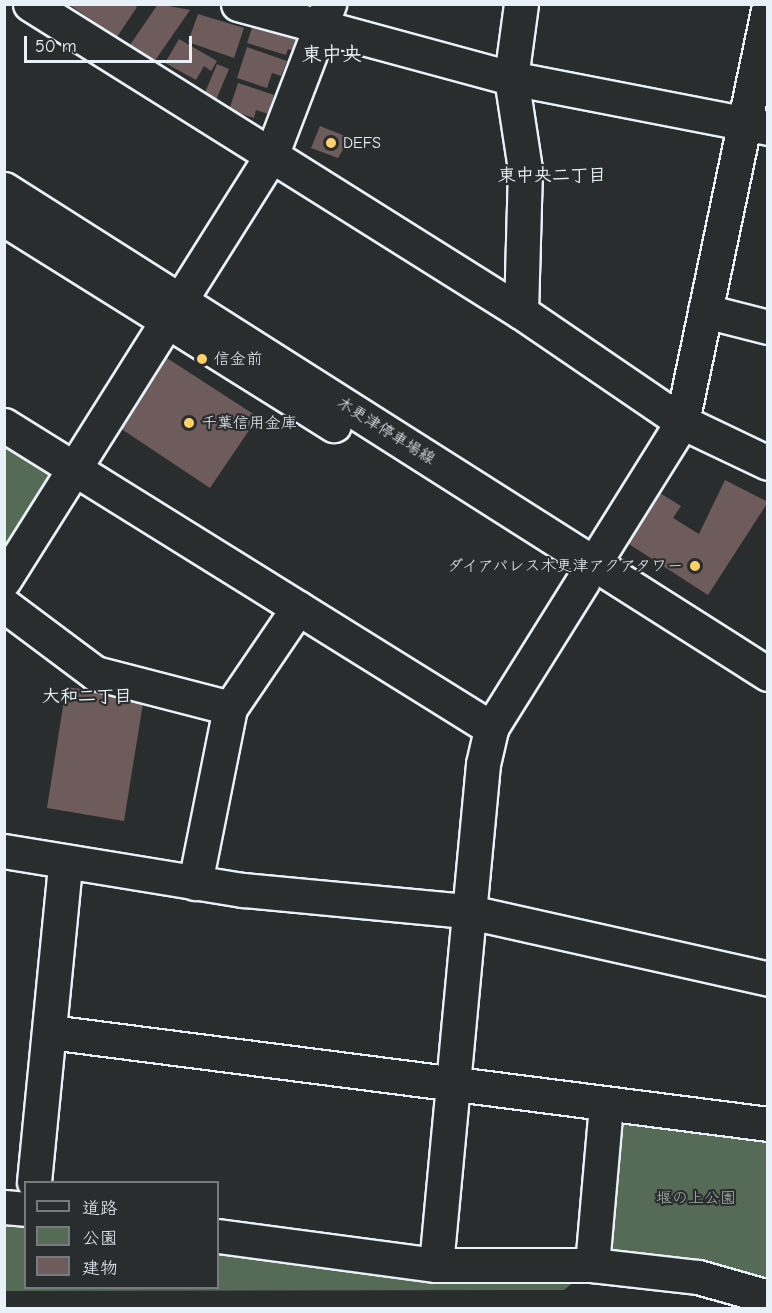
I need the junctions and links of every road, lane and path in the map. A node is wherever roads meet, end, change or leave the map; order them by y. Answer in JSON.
{"nodes":[{"id":1,"x":30,"y":4,"type":"edge"},
{"id":2,"x":238,"y":4,"type":"edge"},
{"id":3,"x":521,"y":4,"type":"edge"},
{"id":4,"x":768,"y":9,"type":"edge"},
{"id":5,"x":326,"y":14,"type":"edge"},
{"id":6,"x":511,"y":78,"type":"junction"},
{"id":7,"x":755,"y":124,"type":"edge"},
{"id":8,"x":271,"y":156,"type":"junction"},
{"id":9,"x":4,"y":189,"type":"edge"},
{"id":10,"x":4,"y":219,"type":"edge"},
{"id":11,"x":705,"y":311,"type":"junction"},
{"id":12,"x":521,"y":312,"type":"junction"},
{"id":13,"x":177,"y":313,"type":"junction"},
{"id":14,"x":768,"y":327,"type":"edge"},
{"id":15,"x":682,"y":422,"type":"junction"},
{"id":16,"x":4,"y":425,"type":"edge"},
{"id":17,"x":768,"y":463,"type":"edge"},
{"id":18,"x":76,"y":470,"type":"junction"},
{"id":19,"x":589,"y":572,"type":"junction"},
{"id":20,"x":4,"y":580,"type":"edge"},
{"id":21,"x":4,"y":605,"type":"edge"},
{"id":22,"x":298,"y":608,"type":"junction"},
{"id":23,"x":768,"y":674,"type":"edge"},
{"id":24,"x":768,"y":697,"type":"edge"},
{"id":25,"x":230,"y":708,"type":"junction"},
{"id":26,"x":491,"y":728,"type":"junction"},
{"id":27,"x":4,"y":851,"type":"edge"},
{"id":28,"x":66,"y":864,"type":"junction"},
{"id":29,"x":195,"y":883,"type":"junction"},
{"id":30,"x":465,"y":910,"type":"junction"},
{"id":31,"x":768,"y":979,"type":"edge"},
{"id":32,"x":50,"y":1032,"type":"junction"},
{"id":33,"x":451,"y":1088,"type":"junction"},
{"id":34,"x":606,"y":1105,"type":"junction"},
{"id":35,"x":768,"y":1124,"type":"edge"},
{"id":36,"x":34,"y":1181,"type":"edge"},
{"id":37,"x":4,"y":1207,"type":"edge"},
{"id":38,"x":24,"y":1209,"type":"edge"},
{"id":39,"x":219,"y":1236,"type":"edge"},
{"id":40,"x":436,"y":1265,"type":"junction"},
{"id":41,"x":592,"y":1265,"type":"junction"},
{"id":42,"x":768,"y":1297,"type":"edge"}],
"edges":[{"from":1,"to":8,"type":"street"},
{"from":2,"to":5,"type":"street"},
{"from":3,"to":6,"type":"street"},
{"from":4,"to":7,"type":"street"},
{"from":5,"to":6,"type":"street"},
{"from":5,"to":8,"type":"street"},
{"from":6,"to":7,"type":"street"},
{"from":6,"to":12,"type":"street"},
{"from":7,"to":11,"type":"street"},
{"from":8,"to":12,"type":"street"},
{"from":8,"to":13,"type":"street"},
{"from":9,"to":13,"type":"street","name":"木更津停車場線"},
{"from":10,"to":13,"type":"street","name":"木更津停車場線"},
{"from":11,"to":14,"type":"street"},
{"from":11,"to":15,"type":"street"},
{"from":12,"to":15,"type":"street"},
{"from":13,"to":18,"type":"street"},
{"from":13,"to":19,"type":"street","name":"木更津停車場線"},
{"from":15,"to":17,"type":"street"},
{"from":15,"to":19,"type":"street"},
{"from":16,"to":18,"type":"street"},
{"from":18,"to":20,"type":"street"},
{"from":18,"to":22,"type":"street"},
{"from":19,"to":23,"type":"street","name":"木更津停車場線"},
{"from":19,"to":24,"type":"street","name":"木更津停車場線"},
{"from":19,"to":26,"type":"street"},
{"from":21,"to":25,"type":"street"},
{"from":22,"to":25,"type":"street"},
{"from":22,"to":26,"type":"street"},
{"from":25,"to":29,"type":"street"},
{"from":26,"to":30,"type":"street"},
{"from":27,"to":28,"type":"street"},
{"from":28,"to":29,"type":"street"},
{"from":28,"to":32,"type":"street"},
{"from":29,"to":30,"type":"street"},
{"from":30,"to":31,"type":"street"},
{"from":30,"to":33,"type":"street"},
{"from":32,"to":33,"type":"street"},
{"from":32,"to":36,"type":"street"},
{"from":33,"to":34,"type":"street"},
{"from":33,"to":40,"type":"street"},
{"from":34,"to":35,"type":"street"},
{"from":34,"to":41,"type":"street"},
{"from":37,"to":38,"type":"street"},
{"from":39,"to":40,"type":"street"},
{"from":40,"to":41,"type":"street"},
{"from":41,"to":42,"type":"street"}]}
